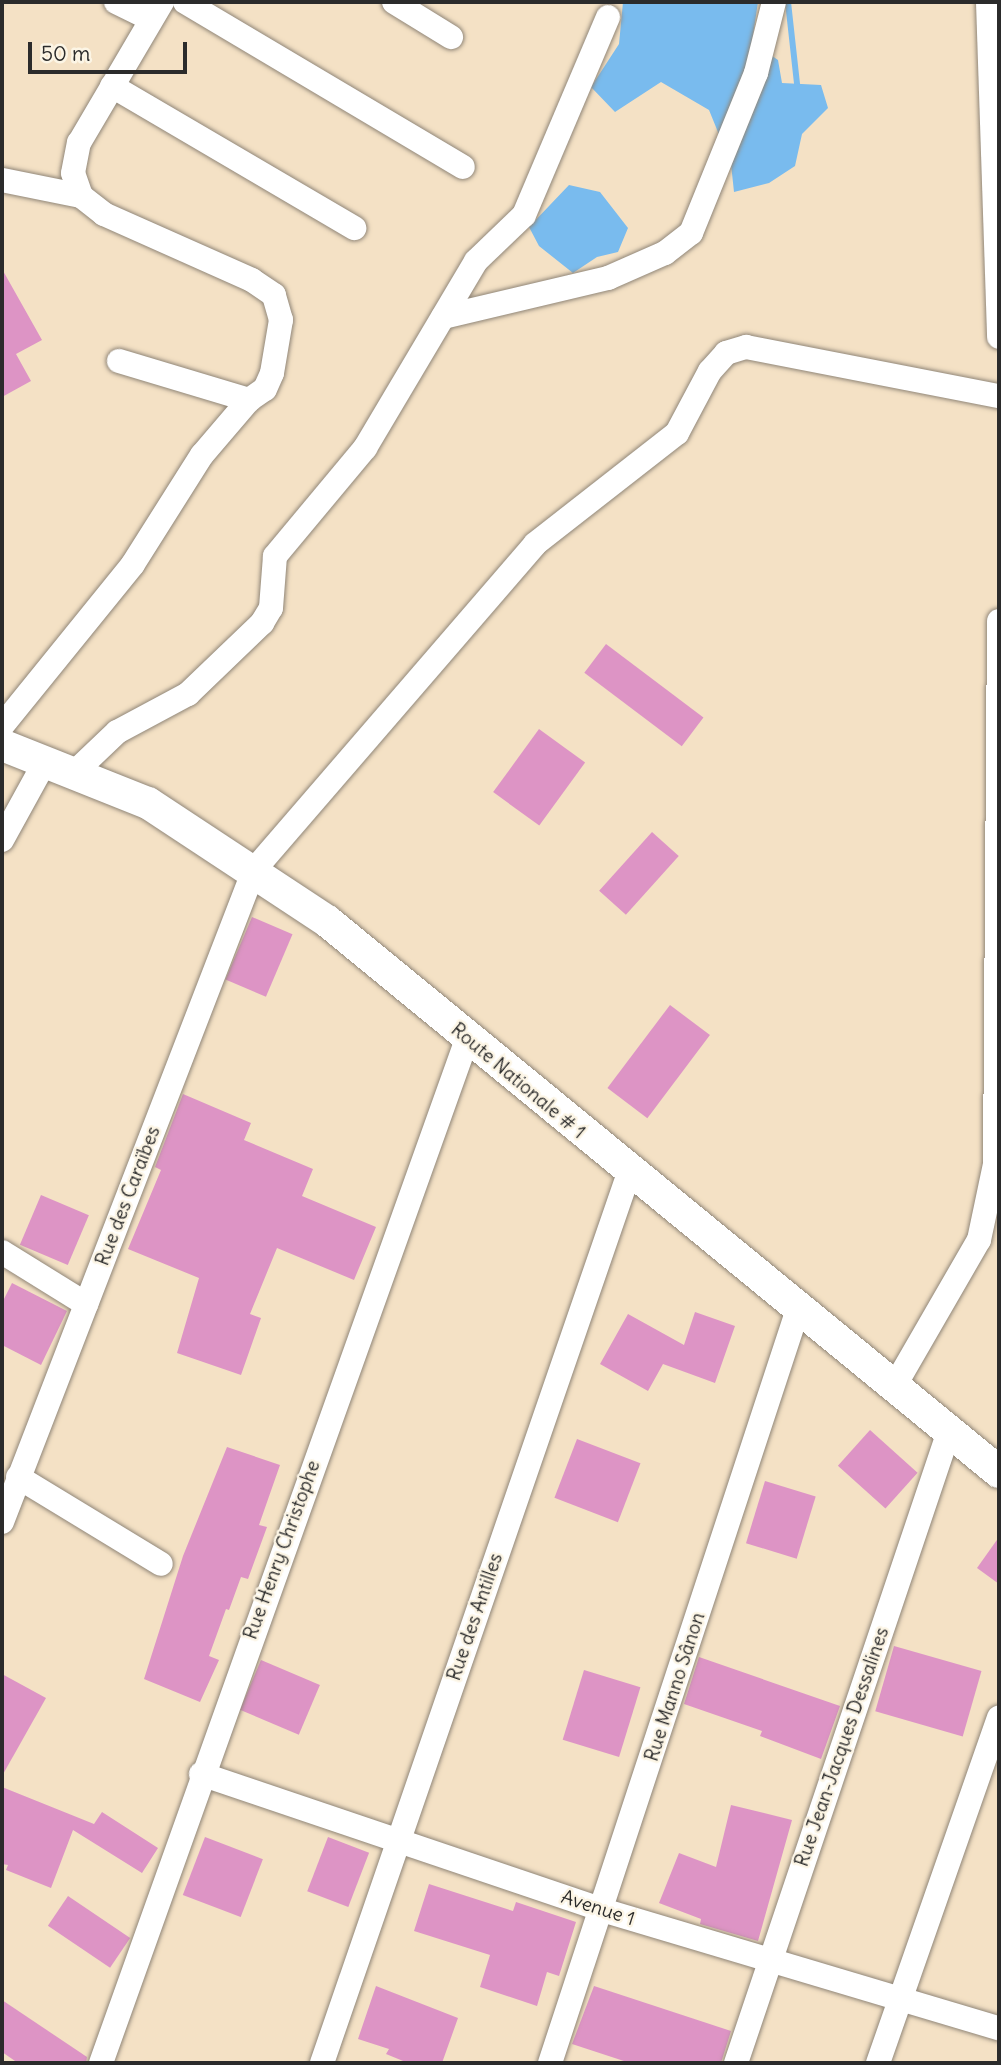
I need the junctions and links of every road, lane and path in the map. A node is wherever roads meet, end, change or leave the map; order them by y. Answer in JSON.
{"nodes":[{"id":1,"x":116,"y":2,"type":"edge"},
{"id":2,"x":185,"y":2,"type":"edge"},
{"id":3,"x":394,"y":2,"type":"edge"},
{"id":4,"x":774,"y":2,"type":"edge"},
{"id":5,"x":989,"y":2,"type":"edge"},
{"id":6,"x":156,"y":10,"type":"edge"},
{"id":7,"x":608,"y":17,"type":"dead end"},
{"id":8,"x":451,"y":37,"type":"dead end"},
{"id":9,"x":112,"y":86,"type":"junction"},
{"id":10,"x":463,"y":167,"type":"dead end"},
{"id":11,"x":2,"y":180,"type":"edge"},
{"id":12,"x":81,"y":196,"type":"junction"},
{"id":13,"x":354,"y":228,"type":"dead end"},
{"id":14,"x":443,"y":317,"type":"junction"},
{"id":15,"x":999,"y":337,"type":"edge"},
{"id":16,"x":119,"y":362,"type":"dead end"},
{"id":17,"x":999,"y":396,"type":"edge"},
{"id":18,"x":248,"y":400,"type":"junction"},
{"id":19,"x":999,"y":621,"type":"edge"},
{"id":20,"x":5,"y":746,"type":"edge"},
{"id":21,"x":46,"y":760,"type":"junction"},
{"id":22,"x":75,"y":772,"type":"junction"},
{"id":23,"x":2,"y":840,"type":"edge"},
{"id":24,"x":254,"y":870,"type":"junction"},
{"id":25,"x":467,"y":1039,"type":"junction"},
{"id":26,"x":629,"y":1172,"type":"junction"},
{"id":27,"x":2,"y":1252,"type":"edge"},
{"id":28,"x":86,"y":1304,"type":"junction"},
{"id":29,"x":798,"y":1309,"type":"junction"},
{"id":30,"x":894,"y":1387,"type":"junction"},
{"id":31,"x":949,"y":1431,"type":"junction"},
{"id":32,"x":999,"y":1472,"type":"edge"},
{"id":33,"x":18,"y":1477,"type":"junction"},
{"id":34,"x":2,"y":1522,"type":"edge"},
{"id":35,"x":161,"y":1564,"type":"dead end"},
{"id":36,"x":999,"y":1718,"type":"edge"},
{"id":37,"x":201,"y":1774,"type":"junction"},
{"id":38,"x":397,"y":1841,"type":"junction"},
{"id":39,"x":602,"y":1910,"type":"junction"},
{"id":40,"x":769,"y":1963,"type":"junction"},
{"id":41,"x":900,"y":2001,"type":"junction"},
{"id":42,"x":999,"y":2028,"type":"edge"},
{"id":43,"x":101,"y":2063,"type":"edge"},
{"id":44,"x":323,"y":2063,"type":"edge"},
{"id":45,"x":550,"y":2063,"type":"edge"},
{"id":46,"x":736,"y":2063,"type":"edge"},
{"id":47,"x":878,"y":2063,"type":"edge"}],
"edges":[{"from":1,"to":6,"type":"street"},
{"from":2,"to":10,"type":"street"},
{"from":3,"to":8,"type":"street"},
{"from":4,"to":14,"type":"street"},
{"from":5,"to":15,"type":"street"},
{"from":6,"to":9,"type":"street"},
{"from":7,"to":14,"type":"street"},
{"from":9,"to":12,"type":"street"},
{"from":9,"to":13,"type":"street"},
{"from":11,"to":12,"type":"street"},
{"from":12,"to":18,"type":"street"},
{"from":14,"to":22,"type":"street"},
{"from":16,"to":18,"type":"street"},
{"from":17,"to":24,"type":"street","name":"Rue des Caraïbes"},
{"from":18,"to":20,"type":"street"},
{"from":19,"to":30,"type":"street"},
{"from":20,"to":21,"type":"main road","name":"Route Nationale # 1"},
{"from":21,"to":22,"type":"main road","name":"Route Nationale # 1"},
{"from":21,"to":23,"type":"street"},
{"from":22,"to":24,"type":"main road","name":"Route Nationale # 1"},
{"from":24,"to":25,"type":"main road","name":"Route Nationale # 1"},
{"from":24,"to":28,"type":"street","name":"Rue des Caraïbes"},
{"from":25,"to":26,"type":"main road","name":"Route Nationale # 1"},
{"from":25,"to":37,"type":"street","name":"Rue Henry Christophe"},
{"from":26,"to":29,"type":"main road","name":"Route Nationale # 1"},
{"from":26,"to":38,"type":"street","name":"Rue des Antilles"},
{"from":27,"to":28,"type":"street"},
{"from":28,"to":33,"type":"street","name":"Rue des Caraïbes"},
{"from":29,"to":30,"type":"main road","name":"Route Nationale # 1"},
{"from":29,"to":39,"type":"street","name":"Rue Manno Sânon"},
{"from":30,"to":31,"type":"main road","name":"Route Nationale # 1"},
{"from":31,"to":32,"type":"main road","name":"Route Nationale # 1"},
{"from":31,"to":40,"type":"street","name":"Rue Jean-Jacques Dessalines"},
{"from":33,"to":34,"type":"street","name":"Rue des Caraïbes"},
{"from":33,"to":35,"type":"street"},
{"from":36,"to":41,"type":"street"},
{"from":37,"to":38,"type":"street","name":"Avenue 1"},
{"from":37,"to":43,"type":"street","name":"Rue Henry Christophe"},
{"from":38,"to":39,"type":"street","name":"Avenue 1"},
{"from":38,"to":44,"type":"street","name":"Rue des Antilles"},
{"from":39,"to":40,"type":"street","name":"Avenue 1"},
{"from":39,"to":45,"type":"street","name":"Rue Manno Sânon"},
{"from":40,"to":41,"type":"street","name":"Avenue 1"},
{"from":40,"to":46,"type":"street","name":"Rue Jean-Jacques Dessalines"},
{"from":41,"to":42,"type":"street","name":"Avenue 1"},
{"from":41,"to":47,"type":"street"}]}
